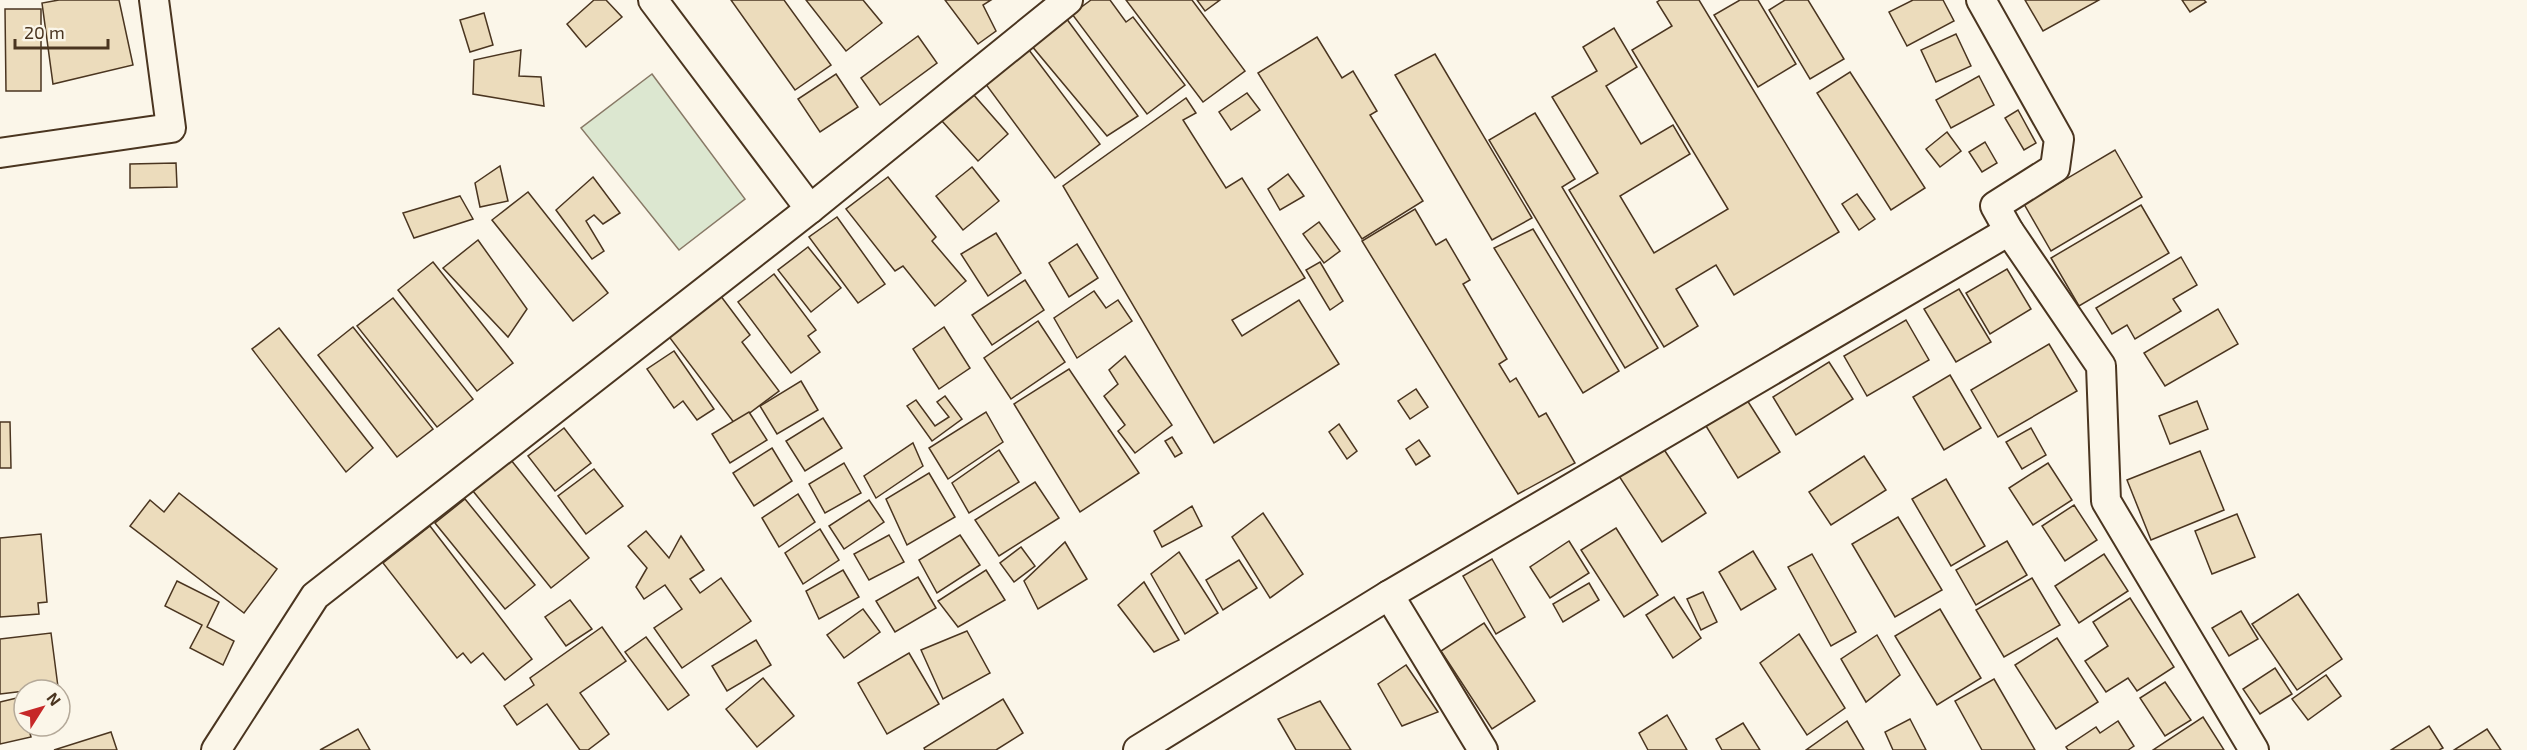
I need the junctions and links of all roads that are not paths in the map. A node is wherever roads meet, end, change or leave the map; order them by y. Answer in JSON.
{"nodes":[{"id":1,"x":154,"y":0,"type":"edge"},
{"id":2,"x":653,"y":0,"type":"edge"},
{"id":3,"x":1068,"y":0,"type":"edge"},
{"id":4,"x":1981,"y":0,"type":"edge"},
{"id":5,"x":0,"y":153,"type":"edge"},
{"id":6,"x":810,"y":209,"type":"junction"},
{"id":7,"x":2009,"y":231,"type":"junction"},
{"id":8,"x":1389,"y":595,"type":"junction"},
{"id":9,"x":216,"y":750,"type":"edge"},
{"id":10,"x":1138,"y":750,"type":"edge"},
{"id":11,"x":1483,"y":750,"type":"edge"},
{"id":12,"x":2254,"y":750,"type":"edge"}],
"edges":[{"from":1,"to":5,"type":"street"},
{"from":2,"to":6,"type":"street"},
{"from":3,"to":6,"type":"street"},
{"from":4,"to":7,"type":"street"},
{"from":6,"to":9,"type":"street"},
{"from":7,"to":8,"type":"street"},
{"from":7,"to":12,"type":"street"},
{"from":8,"to":10,"type":"street"},
{"from":8,"to":11,"type":"street"}]}
